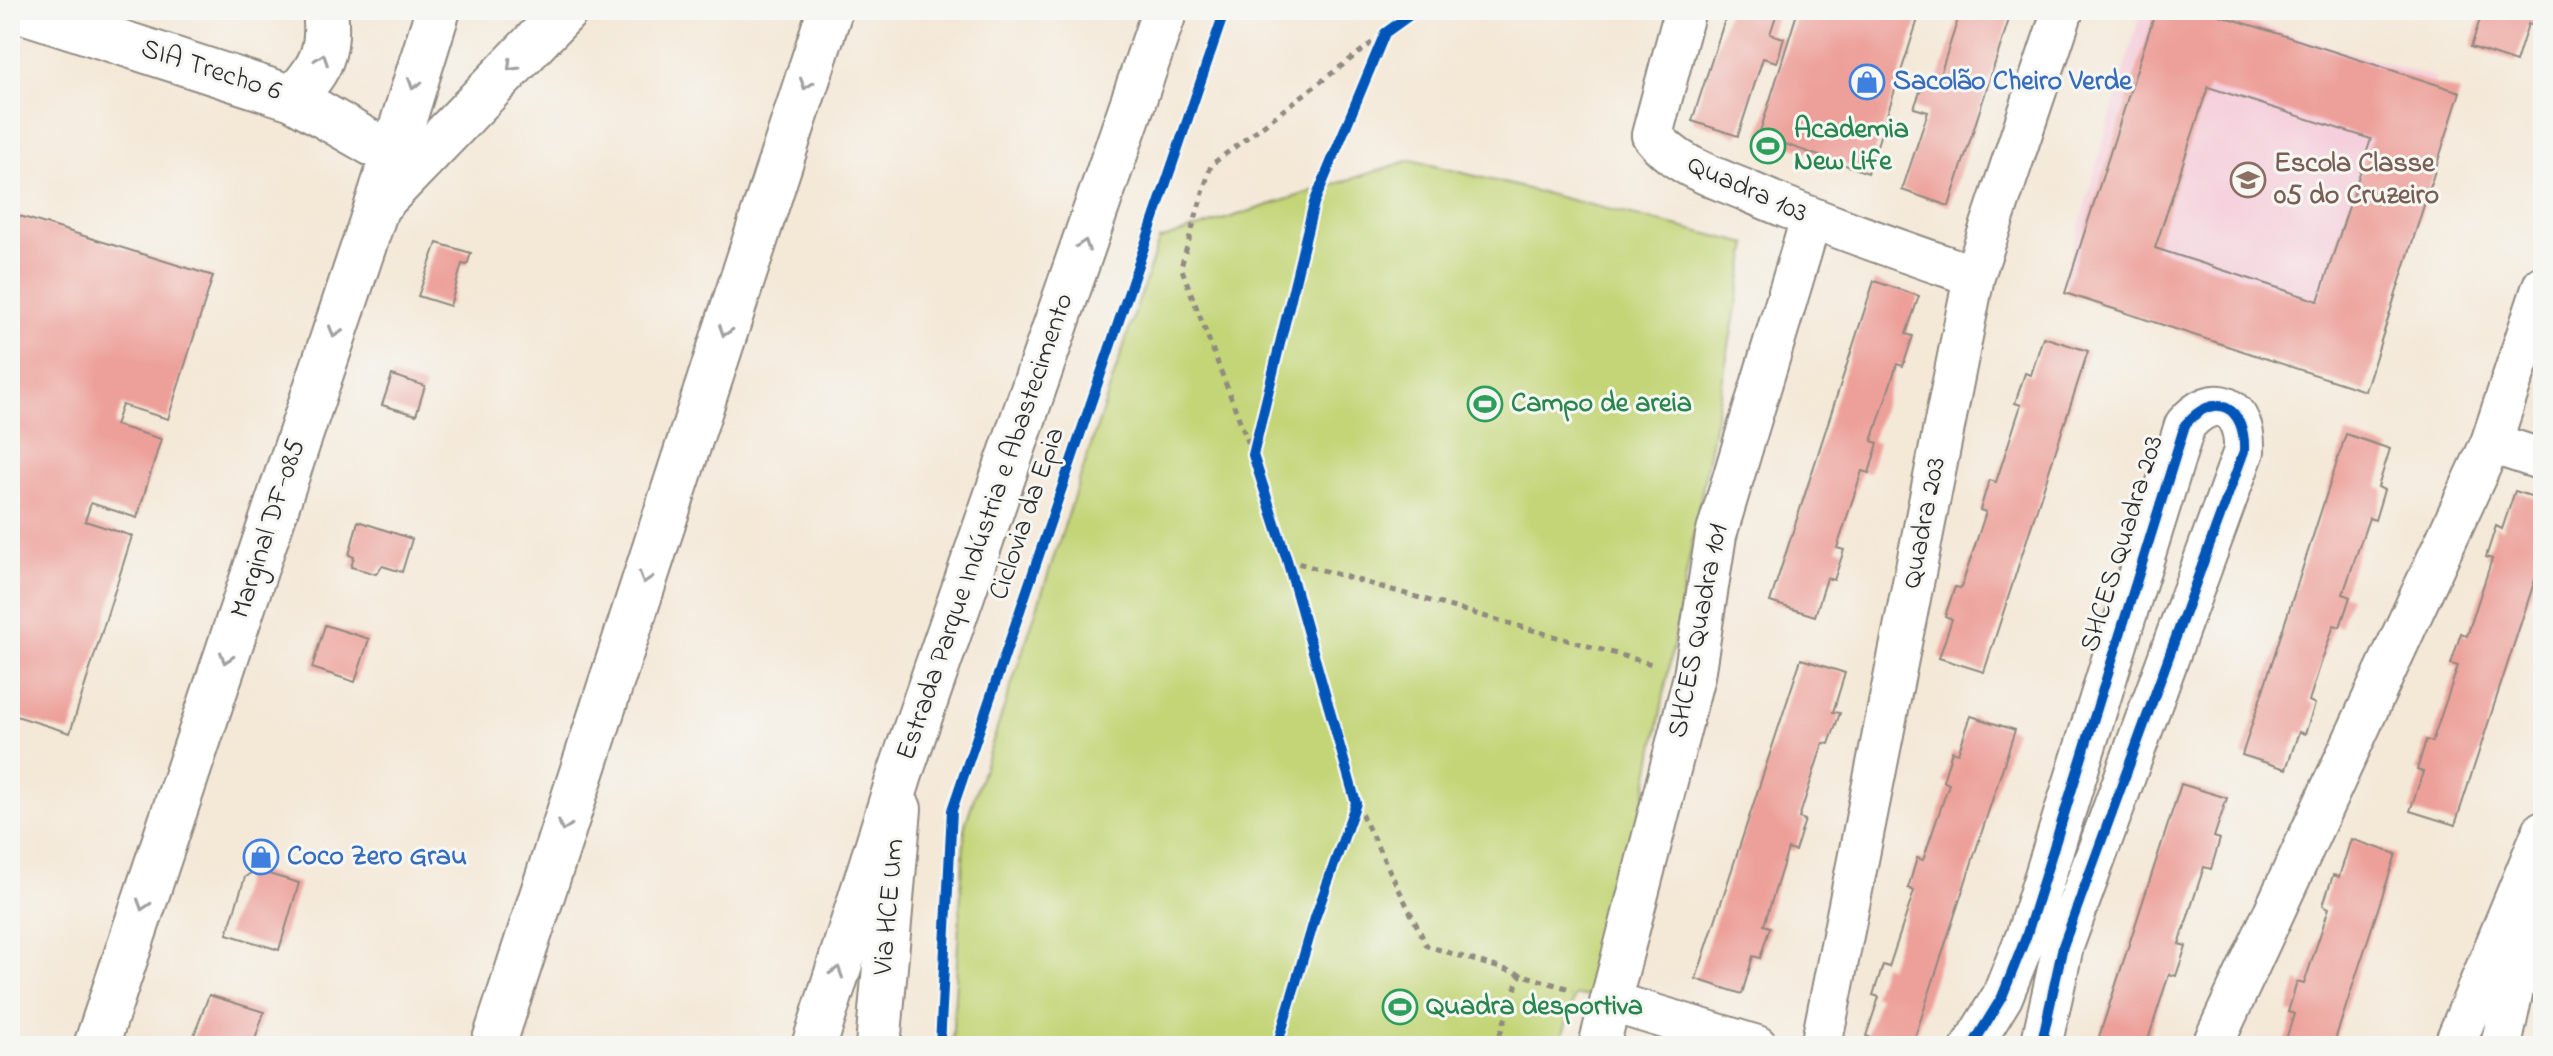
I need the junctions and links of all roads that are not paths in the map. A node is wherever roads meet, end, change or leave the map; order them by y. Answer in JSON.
{"nodes":[{"id":1,"x":20,"y":10,"type":"edge"},
{"id":2,"x":325,"y":10,"type":"edge"},
{"id":3,"x":438,"y":10,"type":"edge"},
{"id":4,"x":566,"y":10,"type":"edge"},
{"id":5,"x":830,"y":10,"type":"edge"},
{"id":6,"x":1165,"y":10,"type":"edge"},
{"id":7,"x":1685,"y":10,"type":"edge"},
{"id":8,"x":2063,"y":10,"type":"edge"},
{"id":9,"x":293,"y":98,"type":"junction"},
{"id":10,"x":392,"y":155,"type":"junction"},
{"id":11,"x":377,"y":206,"type":"junction"},
{"id":12,"x":1811,"y":219,"type":"junction"},
{"id":13,"x":1974,"y":276,"type":"junction"},
{"id":14,"x":2543,"y":286,"type":"edge"},
{"id":15,"x":2491,"y":443,"type":"junction"},
{"id":16,"x":2543,"y":460,"type":"edge"},
{"id":17,"x":902,"y":768,"type":"junction"},
{"id":18,"x":2543,"y":831,"type":"edge"},
{"id":19,"x":2543,"y":847,"type":"edge"},
{"id":20,"x":2045,"y":941,"type":"junction"},
{"id":21,"x":1612,"y":1002,"type":"junction"},
{"id":22,"x":96,"y":1046,"type":"edge"},
{"id":23,"x":493,"y":1046,"type":"edge"},
{"id":24,"x":814,"y":1046,"type":"edge"},
{"id":25,"x":878,"y":1046,"type":"edge"},
{"id":26,"x":1599,"y":1046,"type":"edge"},
{"id":27,"x":1757,"y":1046,"type":"edge"},
{"id":28,"x":1821,"y":1046,"type":"edge"},
{"id":29,"x":1972,"y":1046,"type":"edge"},
{"id":30,"x":2041,"y":1046,"type":"edge"},
{"id":31,"x":2212,"y":1046,"type":"edge"},
{"id":32,"x":2454,"y":1046,"type":"edge"},
{"id":33,"x":2501,"y":1046,"type":"edge"}],
"edges":[{"from":1,"to":9,"type":"main road","name":"SIA Trecho 6"},
{"from":9,"to":2,"type":"main road","one_way":true},
{"from":3,"to":10,"type":"main road","name":"Marginal DF-085","one_way":true},
{"from":4,"to":11,"type":"main road","one_way":true},
{"from":5,"to":23,"type":"main road","one_way":true},
{"from":17,"to":6,"type":"main road","name":"Estrada Parque Indústria e Abastecimento","one_way":true},
{"from":7,"to":12,"type":"street","name":"Quadra 103"},
{"from":8,"to":13,"type":"street","name":"Quadra 203"},
{"from":9,"to":10,"type":"main road","name":"SIA Trecho 6"},
{"from":10,"to":11,"type":"main road","name":"Marginal DF-085"},
{"from":11,"to":22,"type":"main road","name":"Marginal DF-085","one_way":true},
{"from":12,"to":13,"type":"street","name":"Quadra 103"},
{"from":12,"to":21,"type":"street","name":"SHCES Quadra 101"},
{"from":13,"to":28,"type":"street","name":"Quadra 203"},
{"from":14,"to":15,"type":"street"},
{"from":15,"to":16,"type":"street"},
{"from":15,"to":31,"type":"street"},
{"from":24,"to":17,"type":"main road","name":"Estrada Parque Indústria e Abastecimento","one_way":true},
{"from":17,"to":25,"type":"main road","name":"Via HCE Um"},
{"from":18,"to":32,"type":"street"},
{"from":19,"to":33,"type":"street"},
{"from":20,"to":20,"type":"street","name":"SHCES Quadra 203"},
{"from":20,"to":29,"type":"street","name":"SHCES Quadra 203"},
{"from":20,"to":30,"type":"street","name":"SHCES Quadra 203"},
{"from":21,"to":26,"type":"street","name":"SHCES Quadra 101"},
{"from":21,"to":27,"type":"street"}]}
